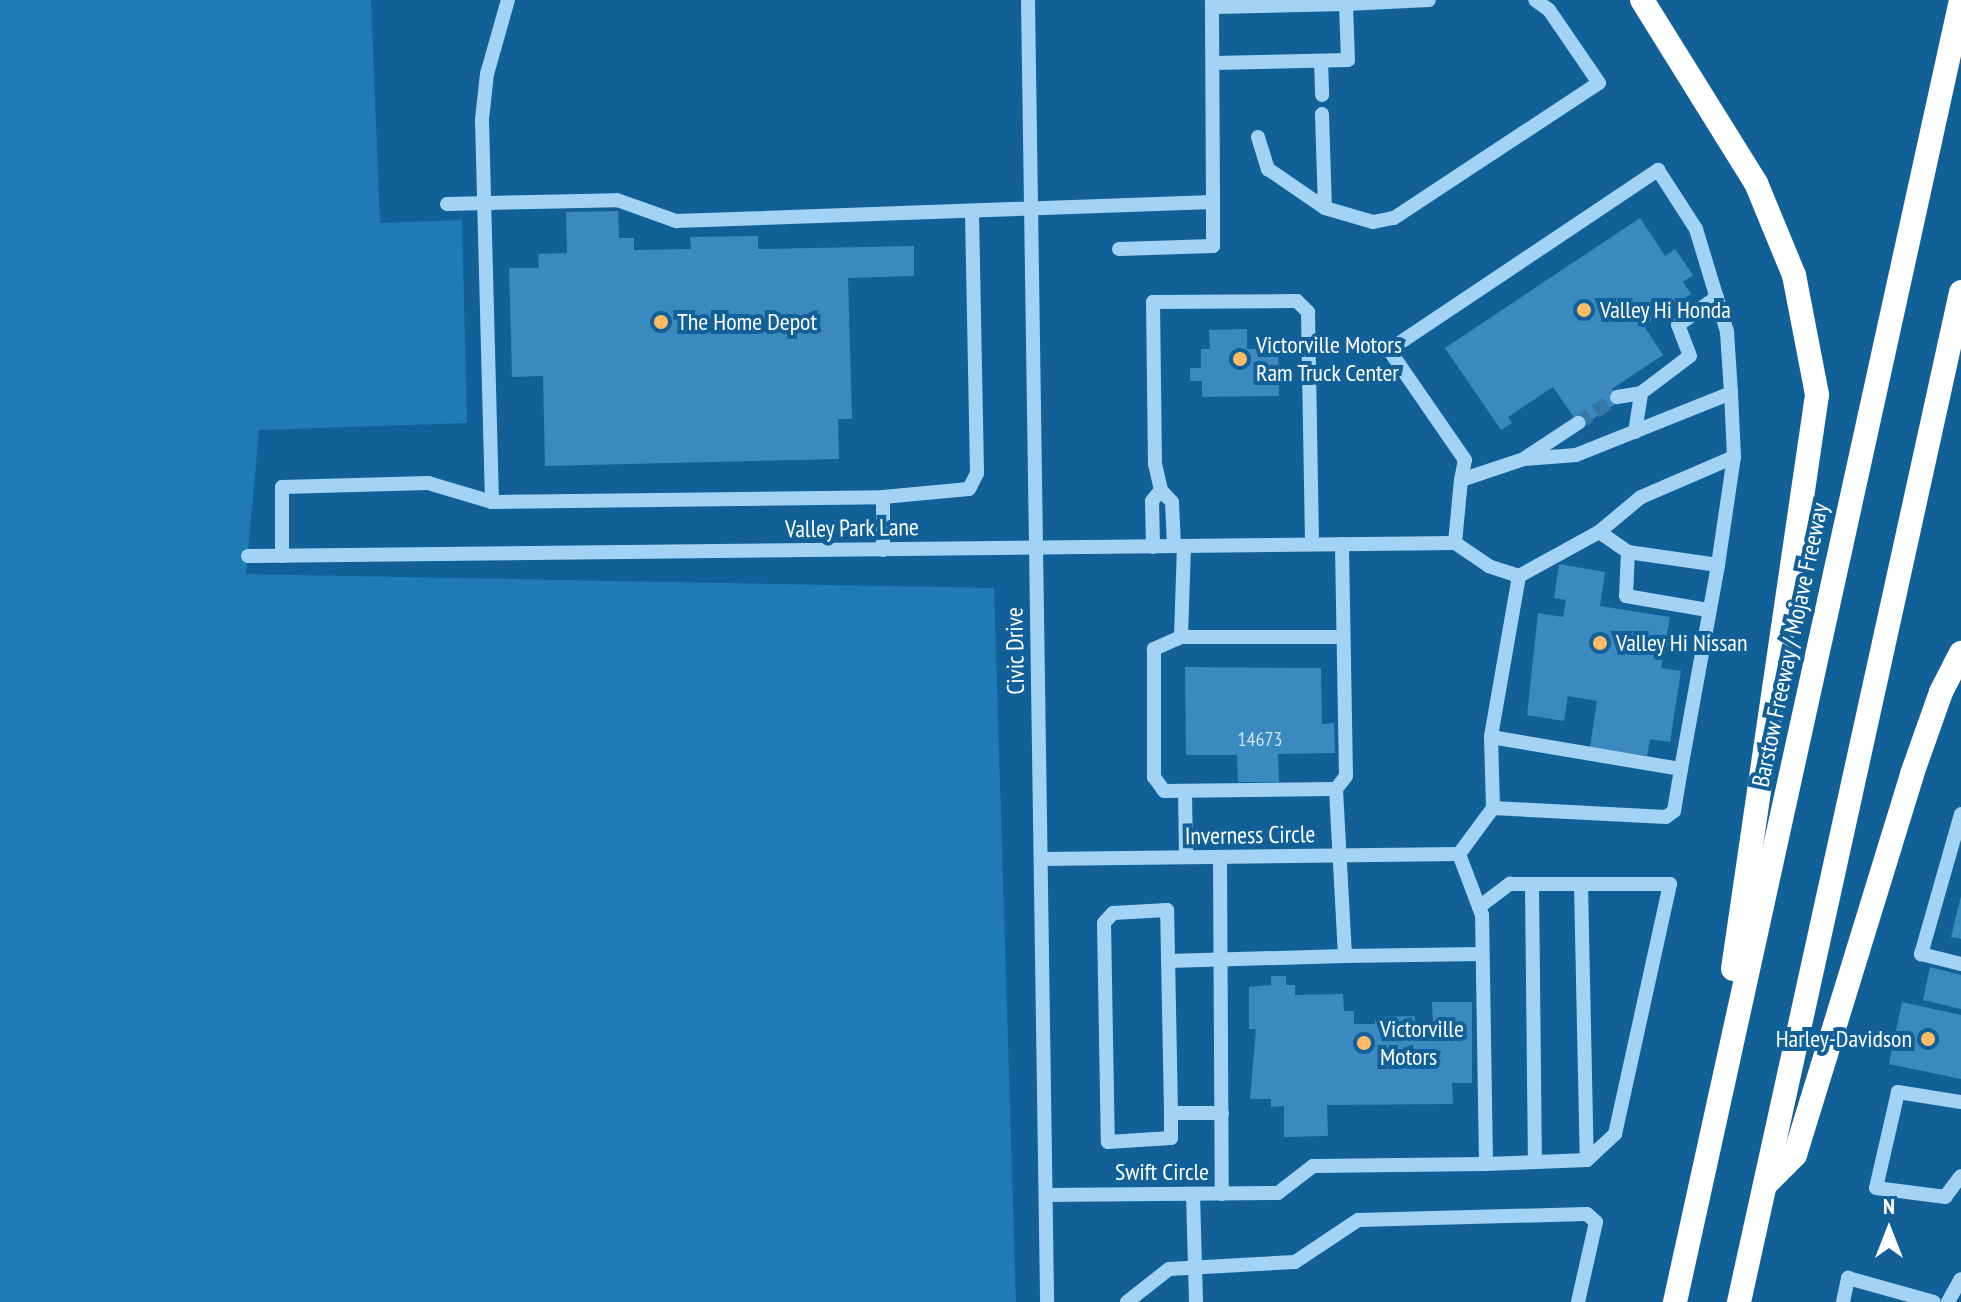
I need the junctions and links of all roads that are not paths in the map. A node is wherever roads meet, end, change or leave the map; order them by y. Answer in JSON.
{"nodes":[{"id":1,"x":508,"y":0,"type":"edge"},
{"id":2,"x":1028,"y":0,"type":"edge"},
{"id":3,"x":1429,"y":0,"type":"edge"},
{"id":4,"x":1535,"y":0,"type":"edge"},
{"id":5,"x":1642,"y":0,"type":"edge"},
{"id":6,"x":1961,"y":0,"type":"edge"},
{"id":7,"x":1212,"y":4,"type":"edge"},
{"id":8,"x":1346,"y":4,"type":"junction"},
{"id":9,"x":1321,"y":61,"type":"junction"},
{"id":10,"x":1213,"y":63,"type":"junction"},
{"id":11,"x":1322,"y":95,"type":"dead end"},
{"id":12,"x":1322,"y":114,"type":"dead end"},
{"id":13,"x":1258,"y":137,"type":"dead end"},
{"id":14,"x":483,"y":202,"type":"junction"},
{"id":15,"x":1213,"y":202,"type":"junction"},
{"id":16,"x":447,"y":204,"type":"dead end"},
{"id":17,"x":1028,"y":208,"type":"junction"},
{"id":18,"x":1325,"y":208,"type":"junction"},
{"id":19,"x":972,"y":211,"type":"junction"},
{"id":20,"x":1119,"y":249,"type":"dead end"},
{"id":21,"x":1961,"y":292,"type":"edge"},
{"id":22,"x":1717,"y":297,"type":"junction"},
{"id":23,"x":1641,"y":393,"type":"junction"},
{"id":24,"x":1731,"y":393,"type":"junction"},
{"id":25,"x":1617,"y":397,"type":"tunnel mouth"},
{"id":26,"x":1578,"y":423,"type":"tunnel mouth"},
{"id":27,"x":1635,"y":432,"type":"junction"},
{"id":28,"x":1734,"y":457,"type":"junction"},
{"id":29,"x":1524,"y":459,"type":"junction"},
{"id":30,"x":1461,"y":480,"type":"junction"},
{"id":31,"x":1161,"y":490,"type":"junction"},
{"id":32,"x":883,"y":497,"type":"junction"},
{"id":33,"x":492,"y":502,"type":"junction"},
{"id":34,"x":1599,"y":532,"type":"junction"},
{"id":35,"x":1455,"y":543,"type":"junction"},
{"id":36,"x":1312,"y":544,"type":"junction"},
{"id":37,"x":1342,"y":544,"type":"junction"},
{"id":38,"x":1179,"y":546,"type":"junction"},
{"id":39,"x":1153,"y":547,"type":"junction"},
{"id":40,"x":1035,"y":548,"type":"junction"},
{"id":41,"x":883,"y":550,"type":"junction"},
{"id":42,"x":1628,"y":552,"type":"junction"},
{"id":43,"x":248,"y":556,"type":"dead end"},
{"id":44,"x":282,"y":556,"type":"junction"},
{"id":45,"x":1718,"y":565,"type":"junction"},
{"id":46,"x":1519,"y":576,"type":"junction"},
{"id":47,"x":1708,"y":610,"type":"junction"},
{"id":48,"x":1181,"y":637,"type":"junction"},
{"id":49,"x":1342,"y":637,"type":"junction"},
{"id":50,"x":1961,"y":653,"type":"edge"},
{"id":51,"x":1491,"y":737,"type":"junction"},
{"id":52,"x":1681,"y":769,"type":"junction"},
{"id":53,"x":1336,"y":789,"type":"junction"},
{"id":54,"x":1185,"y":791,"type":"junction"},
{"id":55,"x":1493,"y":808,"type":"junction"},
{"id":56,"x":1961,"y":816,"type":"edge"},
{"id":57,"x":1459,"y":854,"type":"junction"},
{"id":58,"x":1339,"y":856,"type":"junction"},
{"id":59,"x":1186,"y":857,"type":"junction"},
{"id":60,"x":1220,"y":857,"type":"junction"},
{"id":61,"x":1042,"y":859,"type":"junction"},
{"id":62,"x":1532,"y":884,"type":"junction"},
{"id":63,"x":1581,"y":884,"type":"junction"},
{"id":64,"x":1479,"y":907,"type":"junction"},
{"id":65,"x":1482,"y":954,"type":"junction"},
{"id":66,"x":1345,"y":956,"type":"junction"},
{"id":67,"x":1220,"y":958,"type":"junction"},
{"id":68,"x":1168,"y":961,"type":"junction"},
{"id":69,"x":1961,"y":964,"type":"edge"},
{"id":70,"x":1961,"y":1102,"type":"edge"},
{"id":71,"x":1171,"y":1113,"type":"junction"},
{"id":72,"x":1222,"y":1113,"type":"junction"},
{"id":73,"x":1587,"y":1160,"type":"junction"},
{"id":74,"x":1535,"y":1162,"type":"junction"},
{"id":75,"x":1486,"y":1164,"type":"junction"},
{"id":76,"x":1704,"y":1170,"type":"junction"},
{"id":77,"x":1961,"y":1176,"type":"edge"},
{"id":78,"x":1765,"y":1185,"type":"junction"},
{"id":79,"x":1193,"y":1194,"type":"junction"},
{"id":80,"x":1222,"y":1194,"type":"junction"},
{"id":81,"x":1046,"y":1195,"type":"junction"},
{"id":82,"x":1195,"y":1264,"type":"junction"},
{"id":83,"x":1961,"y":1279,"type":"edge"},
{"id":84,"x":1900,"y":1296,"type":"edge"},
{"id":85,"x":1047,"y":1302,"type":"edge"},
{"id":86,"x":1127,"y":1302,"type":"edge"},
{"id":87,"x":1196,"y":1302,"type":"edge"},
{"id":88,"x":1578,"y":1302,"type":"edge"},
{"id":89,"x":1675,"y":1302,"type":"edge"},
{"id":90,"x":1739,"y":1302,"type":"edge"},
{"id":91,"x":1843,"y":1302,"type":"edge"},
{"id":92,"x":1934,"y":1302,"type":"edge"},
{"id":93,"x":1948,"y":1302,"type":"edge"}],
"edges":[{"from":1,"to":14,"type":"street"},
{"from":2,"to":17,"type":"street","name":"Civic Drive"},
{"from":3,"to":8,"type":"street"},
{"from":4,"to":18,"type":"street"},
{"from":5,"to":76,"type":"highway"},
{"from":6,"to":76,"type":"highway","name":"Barstow Freeway / Mojave Freeway"},
{"from":7,"to":8,"type":"street"},
{"from":7,"to":10,"type":"street"},
{"from":8,"to":9,"type":"street"},
{"from":9,"to":10,"type":"street"},
{"from":9,"to":11,"type":"street"},
{"from":10,"to":15,"type":"street"},
{"from":12,"to":18,"type":"street"},
{"from":13,"to":18,"type":"street"},
{"from":14,"to":16,"type":"street"},
{"from":14,"to":19,"type":"street"},
{"from":14,"to":33,"type":"street"},
{"from":15,"to":17,"type":"street"},
{"from":15,"to":20,"type":"street"},
{"from":17,"to":19,"type":"street"},
{"from":17,"to":40,"type":"street","name":"Civic Drive"},
{"from":19,"to":32,"type":"street"},
{"from":21,"to":78,"type":"highway"},
{"from":22,"to":23,"type":"street"},
{"from":22,"to":24,"type":"street"},
{"from":22,"to":30,"type":"street"},
{"from":23,"to":25,"type":"street"},
{"from":23,"to":27,"type":"street"},
{"from":24,"to":27,"type":"street"},
{"from":24,"to":28,"type":"street"},
{"from":26,"to":29,"type":"street"},
{"from":27,"to":29,"type":"street"},
{"from":28,"to":34,"type":"street"},
{"from":28,"to":45,"type":"street"},
{"from":29,"to":30,"type":"street"},
{"from":30,"to":35,"type":"street"},
{"from":31,"to":36,"type":"street"},
{"from":31,"to":38,"type":"street"},
{"from":31,"to":39,"type":"street"},
{"from":32,"to":33,"type":"street"},
{"from":32,"to":41,"type":"street"},
{"from":33,"to":44,"type":"street"},
{"from":34,"to":42,"type":"street"},
{"from":34,"to":46,"type":"street"},
{"from":35,"to":37,"type":"street","name":"Valley Park Lane"},
{"from":35,"to":46,"type":"street"},
{"from":36,"to":37,"type":"street","name":"Valley Park Lane"},
{"from":36,"to":38,"type":"street","name":"Valley Park Lane"},
{"from":37,"to":49,"type":"street"},
{"from":38,"to":39,"type":"street","name":"Valley Park Lane"},
{"from":38,"to":48,"type":"street"},
{"from":39,"to":40,"type":"street","name":"Valley Park Lane"},
{"from":40,"to":41,"type":"street","name":"Valley Park Lane"},
{"from":40,"to":61,"type":"street","name":"Civic Drive"},
{"from":41,"to":44,"type":"street","name":"Valley Park Lane"},
{"from":42,"to":45,"type":"street"},
{"from":42,"to":47,"type":"street"},
{"from":43,"to":44,"type":"street","name":"Valley Park Lane"},
{"from":45,"to":47,"type":"street"},
{"from":46,"to":51,"type":"street"},
{"from":47,"to":52,"type":"street"},
{"from":48,"to":49,"type":"street"},
{"from":48,"to":54,"type":"street"},
{"from":49,"to":53,"type":"street"},
{"from":50,"to":78,"type":"highway"},
{"from":51,"to":52,"type":"street"},
{"from":51,"to":55,"type":"street"},
{"from":52,"to":55,"type":"street"},
{"from":53,"to":54,"type":"street"},
{"from":53,"to":58,"type":"street"},
{"from":54,"to":59,"type":"street"},
{"from":55,"to":57,"type":"street"},
{"from":56,"to":69,"type":"street"},
{"from":57,"to":58,"type":"street","name":"Inverness Circle"},
{"from":57,"to":64,"type":"street"},
{"from":58,"to":60,"type":"street","name":"Inverness Circle"},
{"from":58,"to":66,"type":"street"},
{"from":59,"to":60,"type":"street","name":"Inverness Circle"},
{"from":59,"to":61,"type":"street","name":"Inverness Circle"},
{"from":60,"to":67,"type":"street"},
{"from":61,"to":81,"type":"street","name":"Civic Drive"},
{"from":62,"to":63,"type":"street"},
{"from":62,"to":64,"type":"street"},
{"from":62,"to":74,"type":"street"},
{"from":63,"to":73,"type":"street"},
{"from":63,"to":73,"type":"street"},
{"from":64,"to":65,"type":"street"},
{"from":65,"to":66,"type":"street"},
{"from":65,"to":75,"type":"street"},
{"from":66,"to":67,"type":"street"},
{"from":67,"to":68,"type":"street"},
{"from":67,"to":72,"type":"street"},
{"from":68,"to":71,"type":"street"},
{"from":68,"to":71,"type":"street"},
{"from":70,"to":77,"type":"street"},
{"from":71,"to":72,"type":"street"},
{"from":72,"to":80,"type":"street"},
{"from":73,"to":74,"type":"street"},
{"from":74,"to":75,"type":"street"},
{"from":75,"to":80,"type":"street","name":"Swift Circle"},
{"from":76,"to":89,"type":"highway","name":"Barstow Freeway / Mojave Freeway"},
{"from":78,"to":90,"type":"highway"},
{"from":79,"to":80,"type":"street","name":"Swift Circle"},
{"from":79,"to":81,"type":"street","name":"Swift Circle"},
{"from":79,"to":82,"type":"street"},
{"from":81,"to":85,"type":"street","name":"Civic Drive"},
{"from":82,"to":86,"type":"street"},
{"from":82,"to":87,"type":"street"},
{"from":82,"to":88,"type":"street"},
{"from":83,"to":93,"type":"street"},
{"from":84,"to":91,"type":"street"},
{"from":84,"to":92,"type":"street"}]}
